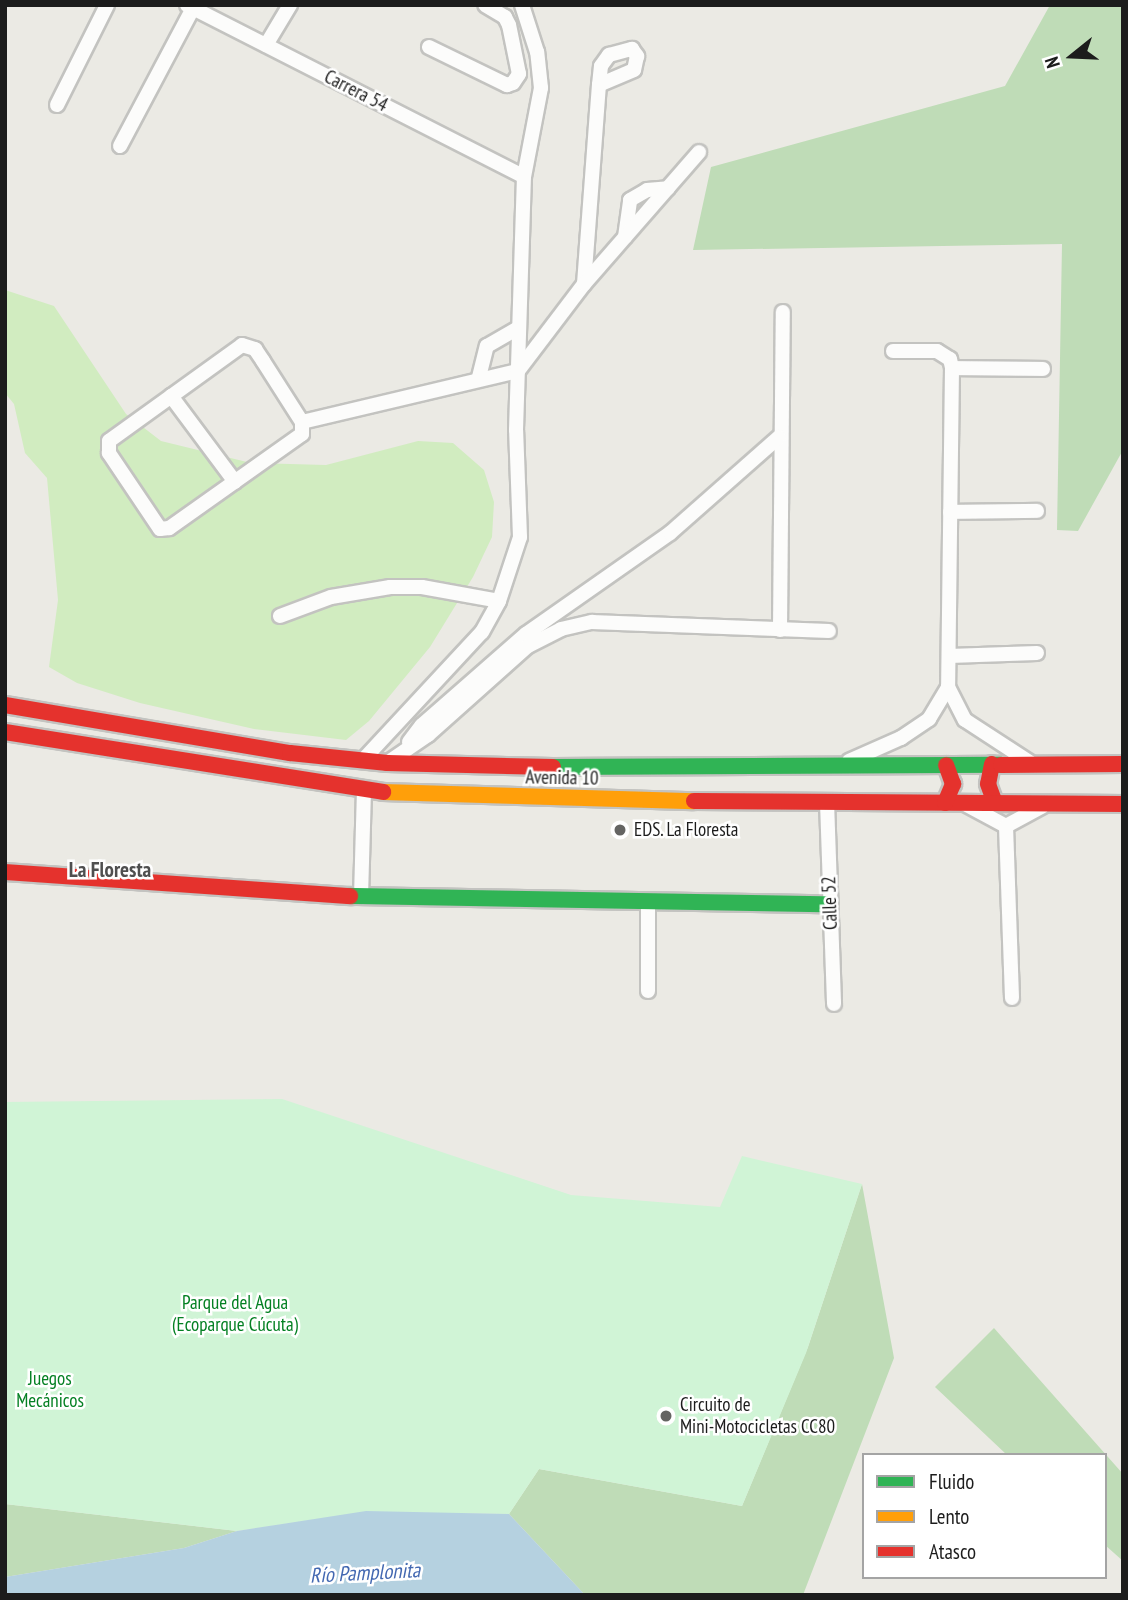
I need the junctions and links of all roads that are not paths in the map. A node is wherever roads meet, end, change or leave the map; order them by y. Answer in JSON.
{"nodes":[{"id":1,"x":107,"y":5,"type":"edge"},
{"id":2,"x":290,"y":5,"type":"edge"},
{"id":3,"x":485,"y":5,"type":"edge"},
{"id":4,"x":522,"y":6,"type":"edge"},
{"id":5,"x":190,"y":7,"type":"edge"},
{"id":6,"x":505,"y":17,"type":"junction"},
{"id":7,"x":266,"y":45,"type":"junction"},
{"id":8,"x":429,"y":47,"type":"dead end"},
{"id":9,"x":599,"y":85,"type":"dead end"},
{"id":10,"x":57,"y":105,"type":"dead end"},
{"id":11,"x":120,"y":146,"type":"dead end"},
{"id":12,"x":699,"y":152,"type":"dead end"},
{"id":13,"x":524,"y":177,"type":"junction"},
{"id":14,"x":668,"y":188,"type":"junction"},
{"id":15,"x":625,"y":237,"type":"junction"},
{"id":16,"x":584,"y":284,"type":"junction"},
{"id":17,"x":783,"y":312,"type":"dead end"},
{"id":18,"x":518,"y":328,"type":"junction"},
{"id":19,"x":893,"y":351,"type":"dead end"},
{"id":20,"x":952,"y":368,"type":"junction"},
{"id":21,"x":1043,"y":369,"type":"dead end"},
{"id":22,"x":518,"y":371,"type":"junction"},
{"id":23,"x":479,"y":377,"type":"junction"},
{"id":24,"x":171,"y":396,"type":"junction"},
{"id":25,"x":302,"y":422,"type":"junction"},
{"id":26,"x":779,"y":437,"type":"junction"},
{"id":27,"x":235,"y":482,"type":"junction"},
{"id":28,"x":1037,"y":511,"type":"dead end"},
{"id":29,"x":950,"y":512,"type":"junction"},
{"id":30,"x":499,"y":601,"type":"junction"},
{"id":31,"x":279,"y":616,"type":"dead end"},
{"id":32,"x":780,"y":629,"type":"junction"},
{"id":33,"x":829,"y":631,"type":"dead end"},
{"id":34,"x":1037,"y":653,"type":"dead end"},
{"id":35,"x":948,"y":656,"type":"junction"},
{"id":36,"x":948,"y":687,"type":"junction"},
{"id":37,"x":5,"y":705,"type":"edge"},
{"id":38,"x":5,"y":732,"type":"edge"},
{"id":39,"x":428,"y":734,"type":"junction"},
{"id":40,"x":406,"y":746,"type":"junction"},
{"id":41,"x":362,"y":761,"type":"junction"},
{"id":42,"x":387,"y":762,"type":"junction"},
{"id":43,"x":442,"y":764,"type":"junction"},
{"id":44,"x":992,"y":764,"type":"junction"},
{"id":45,"x":1033,"y":764,"type":"junction"},
{"id":46,"x":1123,"y":764,"type":"edge"},
{"id":47,"x":839,"y":765,"type":"junction"},
{"id":48,"x":946,"y":765,"type":"junction"},
{"id":49,"x":364,"y":791,"type":"junction"},
{"id":50,"x":827,"y":802,"type":"junction"},
{"id":51,"x":945,"y":803,"type":"junction"},
{"id":52,"x":964,"y":803,"type":"junction"},
{"id":53,"x":995,"y":803,"type":"junction"},
{"id":54,"x":1048,"y":804,"type":"junction"},
{"id":55,"x":1123,"y":804,"type":"edge"},
{"id":56,"x":1006,"y":826,"type":"junction"},
{"id":57,"x":5,"y":872,"type":"edge"},
{"id":58,"x":361,"y":897,"type":"junction"},
{"id":59,"x":648,"y":902,"type":"junction"},
{"id":60,"x":829,"y":904,"type":"junction"},
{"id":61,"x":648,"y":991,"type":"dead end"},
{"id":62,"x":1012,"y":998,"type":"dead end"},
{"id":63,"x":834,"y":1004,"type":"dead end"}],
"edges":[{"from":1,"to":10,"type":"street"},
{"from":2,"to":7,"type":"street"},
{"from":3,"to":6,"type":"street"},
{"from":4,"to":6,"type":"street"},
{"from":4,"to":13,"type":"street"},
{"from":5,"to":7,"type":"street","name":"Carrera 54"},
{"from":5,"to":11,"type":"street"},
{"from":6,"to":8,"type":"street"},
{"from":7,"to":13,"type":"street","name":"Carrera 54"},
{"from":9,"to":16,"type":"street"},
{"from":12,"to":14,"type":"street"},
{"from":13,"to":18,"type":"street"},
{"from":14,"to":15,"type":"street"},
{"from":14,"to":15,"type":"street"},
{"from":15,"to":16,"type":"street"},
{"from":16,"to":22,"type":"street"},
{"from":17,"to":26,"type":"street"},
{"from":18,"to":22,"type":"street"},
{"from":18,"to":23,"type":"street"},
{"from":19,"to":20,"type":"street"},
{"from":20,"to":21,"type":"street"},
{"from":20,"to":29,"type":"street"},
{"from":22,"to":23,"type":"street"},
{"from":22,"to":30,"type":"street"},
{"from":23,"to":25,"type":"street"},
{"from":24,"to":25,"type":"street"},
{"from":24,"to":27,"type":"street"},
{"from":24,"to":27,"type":"street"},
{"from":25,"to":27,"type":"street"},
{"from":26,"to":32,"type":"street"},
{"from":26,"to":40,"type":"street"},
{"from":28,"to":29,"type":"street"},
{"from":29,"to":35,"type":"street"},
{"from":30,"to":31,"type":"street"},
{"from":30,"to":41,"type":"street"},
{"from":32,"to":33,"type":"street"},
{"from":32,"to":39,"type":"street"},
{"from":34,"to":35,"type":"street"},
{"from":35,"to":36,"type":"street"},
{"from":36,"to":45,"type":"street"},
{"from":36,"to":47,"type":"street"},
{"from":37,"to":41,"type":"main road","name":"Avenida 10"},
{"from":38,"to":49,"type":"main road","name":"Avenida 10"},
{"from":39,"to":40,"type":"street"},
{"from":39,"to":43,"type":"street"},
{"from":40,"to":42,"type":"street"},
{"from":41,"to":42,"type":"main road","name":"Avenida 10"},
{"from":42,"to":43,"type":"main road","name":"Avenida 10"},
{"from":43,"to":47,"type":"main road","name":"Avenida 10"},
{"from":44,"to":45,"type":"main road","name":"Avenida 10"},
{"from":44,"to":48,"type":"main road","name":"Avenida 10"},
{"from":44,"to":53,"type":"main road"},
{"from":45,"to":46,"type":"main road","name":"Avenida 10"},
{"from":47,"to":48,"type":"main road","name":"Avenida 10"},
{"from":48,"to":51,"type":"main road"},
{"from":49,"to":50,"type":"main road","name":"Avenida 10"},
{"from":49,"to":58,"type":"street"},
{"from":50,"to":51,"type":"main road","name":"Avenida 10"},
{"from":50,"to":60,"type":"street","name":"Calle 52"},
{"from":51,"to":52,"type":"main road","name":"Avenida 10"},
{"from":52,"to":53,"type":"main road","name":"Avenida 10"},
{"from":52,"to":56,"type":"street"},
{"from":53,"to":54,"type":"main road","name":"Avenida 10"},
{"from":54,"to":55,"type":"main road","name":"Avenida 10"},
{"from":54,"to":56,"type":"street"},
{"from":56,"to":62,"type":"street"},
{"from":57,"to":58,"type":"main road"},
{"from":58,"to":59,"type":"main road"},
{"from":59,"to":60,"type":"main road"},
{"from":59,"to":61,"type":"street"},
{"from":60,"to":63,"type":"street","name":"Calle 52"}]}
